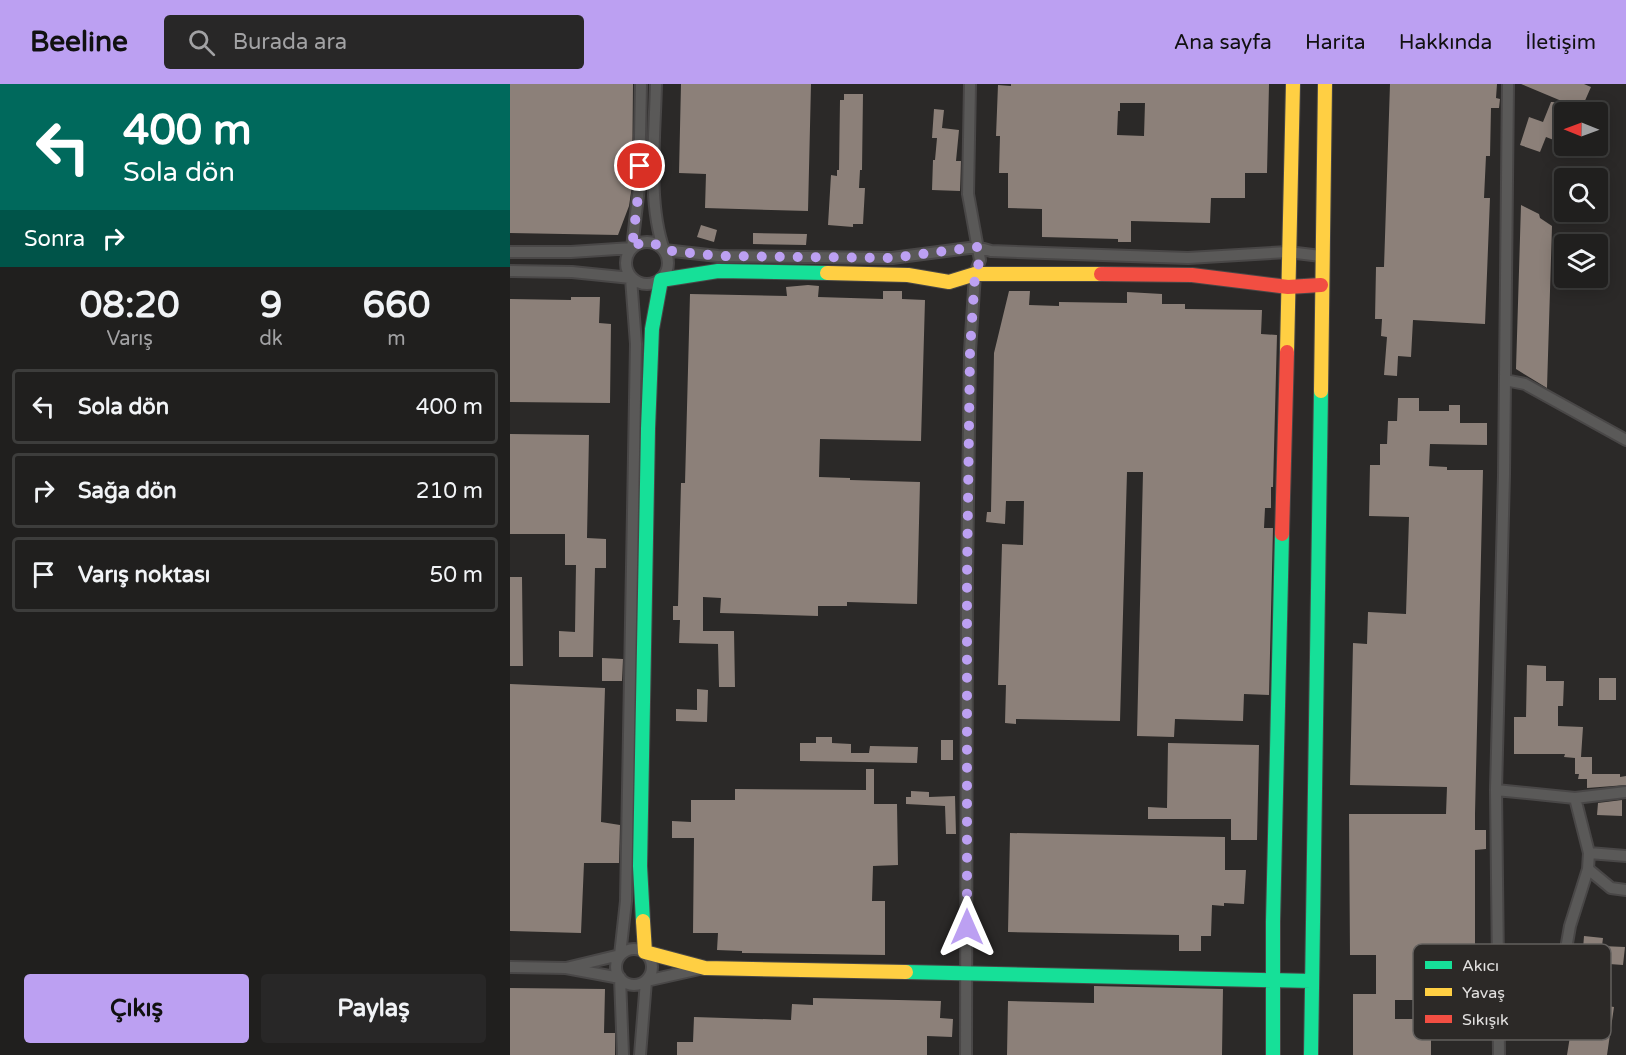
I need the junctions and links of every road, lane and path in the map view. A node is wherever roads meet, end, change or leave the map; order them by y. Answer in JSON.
{"nodes":[{"id":1,"x":641,"y":84,"type":"edge"},
{"id":2,"x":656,"y":84,"type":"edge"},
{"id":3,"x":969,"y":84,"type":"edge"},
{"id":4,"x":1293,"y":84,"type":"edge"},
{"id":5,"x":1325,"y":84,"type":"edge"},
{"id":6,"x":1508,"y":84,"type":"edge"},
{"id":7,"x":977,"y":247,"type":"junction"},
{"id":8,"x":632,"y":248,"type":"junction"},
{"id":9,"x":664,"y":250,"type":"junction"},
{"id":10,"x":510,"y":252,"type":"edge"},
{"id":11,"x":1288,"y":252,"type":"junction"},
{"id":12,"x":1321,"y":256,"type":"junction"},
{"id":13,"x":510,"y":271,"type":"edge"},
{"id":14,"x":975,"y":274,"type":"junction"},
{"id":15,"x":631,"y":278,"type":"junction"},
{"id":16,"x":661,"y":280,"type":"junction"},
{"id":17,"x":1320,"y":285,"type":"junction"},
{"id":18,"x":1288,"y":287,"type":"junction"},
{"id":19,"x":1504,"y":380,"type":"junction"},
{"id":20,"x":1626,"y":440,"type":"edge"},
{"id":21,"x":640,"y":524,"type":"junction"},
{"id":22,"x":630,"y":682,"type":"junction"},
{"id":23,"x":644,"y":682,"type":"junction"},
{"id":24,"x":1496,"y":790,"type":"junction"},
{"id":25,"x":1626,"y":792,"type":"edge"},
{"id":26,"x":1575,"y":798,"type":"junction"},
{"id":27,"x":635,"y":803,"type":"junction"},
{"id":28,"x":1589,"y":853,"type":"junction"},
{"id":29,"x":1626,"y":856,"type":"edge"},
{"id":30,"x":1588,"y":869,"type":"junction"},
{"id":31,"x":1626,"y":890,"type":"edge"},
{"id":32,"x":1498,"y":944,"type":"edge"},
{"id":33,"x":1567,"y":944,"type":"edge"},
{"id":34,"x":645,"y":952,"type":"junction"},
{"id":35,"x":620,"y":955,"type":"junction"},
{"id":36,"x":510,"y":967,"type":"edge"},
{"id":37,"x":566,"y":968,"type":"junction"},
{"id":38,"x":705,"y":968,"type":"junction"},
{"id":39,"x":967,"y":974,"type":"junction"},
{"id":40,"x":620,"y":978,"type":"junction"},
{"id":41,"x":1274,"y":979,"type":"junction"},
{"id":42,"x":646,"y":981,"type":"junction"},
{"id":43,"x":1311,"y":981,"type":"junction"},
{"id":44,"x":1499,"y":1040,"type":"edge"},
{"id":45,"x":623,"y":1055,"type":"edge"},
{"id":46,"x":640,"y":1055,"type":"edge"},
{"id":47,"x":966,"y":1055,"type":"edge"},
{"id":48,"x":1273,"y":1055,"type":"edge"},
{"id":49,"x":1311,"y":1055,"type":"edge"},
{"id":50,"x":1499,"y":1055,"type":"edge"}],
"edges":[{"from":1,"to":8,"type":"street"},
{"from":2,"to":9,"type":"street"},
{"from":3,"to":7,"type":"street"},
{"from":4,"to":11,"type":"street"},
{"from":5,"to":12,"type":"street"},
{"from":6,"to":19,"type":"street"},
{"from":7,"to":9,"type":"street"},
{"from":7,"to":11,"type":"street"},
{"from":7,"to":14,"type":"street"},
{"from":8,"to":9,"type":"street"},
{"from":8,"to":10,"type":"street"},
{"from":8,"to":15,"type":"street"},
{"from":9,"to":16,"type":"street"},
{"from":11,"to":12,"type":"street"},
{"from":11,"to":18,"type":"street"},
{"from":12,"to":17,"type":"street"},
{"from":13,"to":15,"type":"street"},
{"from":14,"to":16,"type":"street"},
{"from":14,"to":18,"type":"street"},
{"from":14,"to":39,"type":"street"},
{"from":15,"to":16,"type":"street"},
{"from":15,"to":21,"type":"street"},
{"from":16,"to":21,"type":"street"},
{"from":17,"to":18,"type":"street"},
{"from":17,"to":43,"type":"street"},
{"from":18,"to":41,"type":"street"},
{"from":19,"to":20,"type":"street"},
{"from":19,"to":24,"type":"street"},
{"from":21,"to":22,"type":"street"},
{"from":21,"to":23,"type":"street"},
{"from":22,"to":23,"type":"street"},
{"from":22,"to":27,"type":"street"},
{"from":23,"to":27,"type":"street"},
{"from":24,"to":26,"type":"street"},
{"from":24,"to":32,"type":"street"},
{"from":25,"to":26,"type":"street"},
{"from":26,"to":28,"type":"street"},
{"from":27,"to":34,"type":"street"},
{"from":27,"to":35,"type":"street"},
{"from":28,"to":29,"type":"street"},
{"from":28,"to":30,"type":"street"},
{"from":30,"to":31,"type":"street"},
{"from":30,"to":33,"type":"street"},
{"from":34,"to":35,"type":"street"},
{"from":34,"to":38,"type":"street"},
{"from":34,"to":42,"type":"street"},
{"from":35,"to":37,"type":"street"},
{"from":35,"to":40,"type":"street"},
{"from":36,"to":37,"type":"street"},
{"from":37,"to":40,"type":"street"},
{"from":38,"to":39,"type":"street"},
{"from":38,"to":42,"type":"street"},
{"from":39,"to":41,"type":"street"},
{"from":39,"to":47,"type":"street"},
{"from":40,"to":42,"type":"street"},
{"from":40,"to":45,"type":"street"},
{"from":41,"to":43,"type":"street"},
{"from":41,"to":48,"type":"street"},
{"from":42,"to":46,"type":"street"},
{"from":43,"to":49,"type":"street"},
{"from":44,"to":50,"type":"street"}]}
